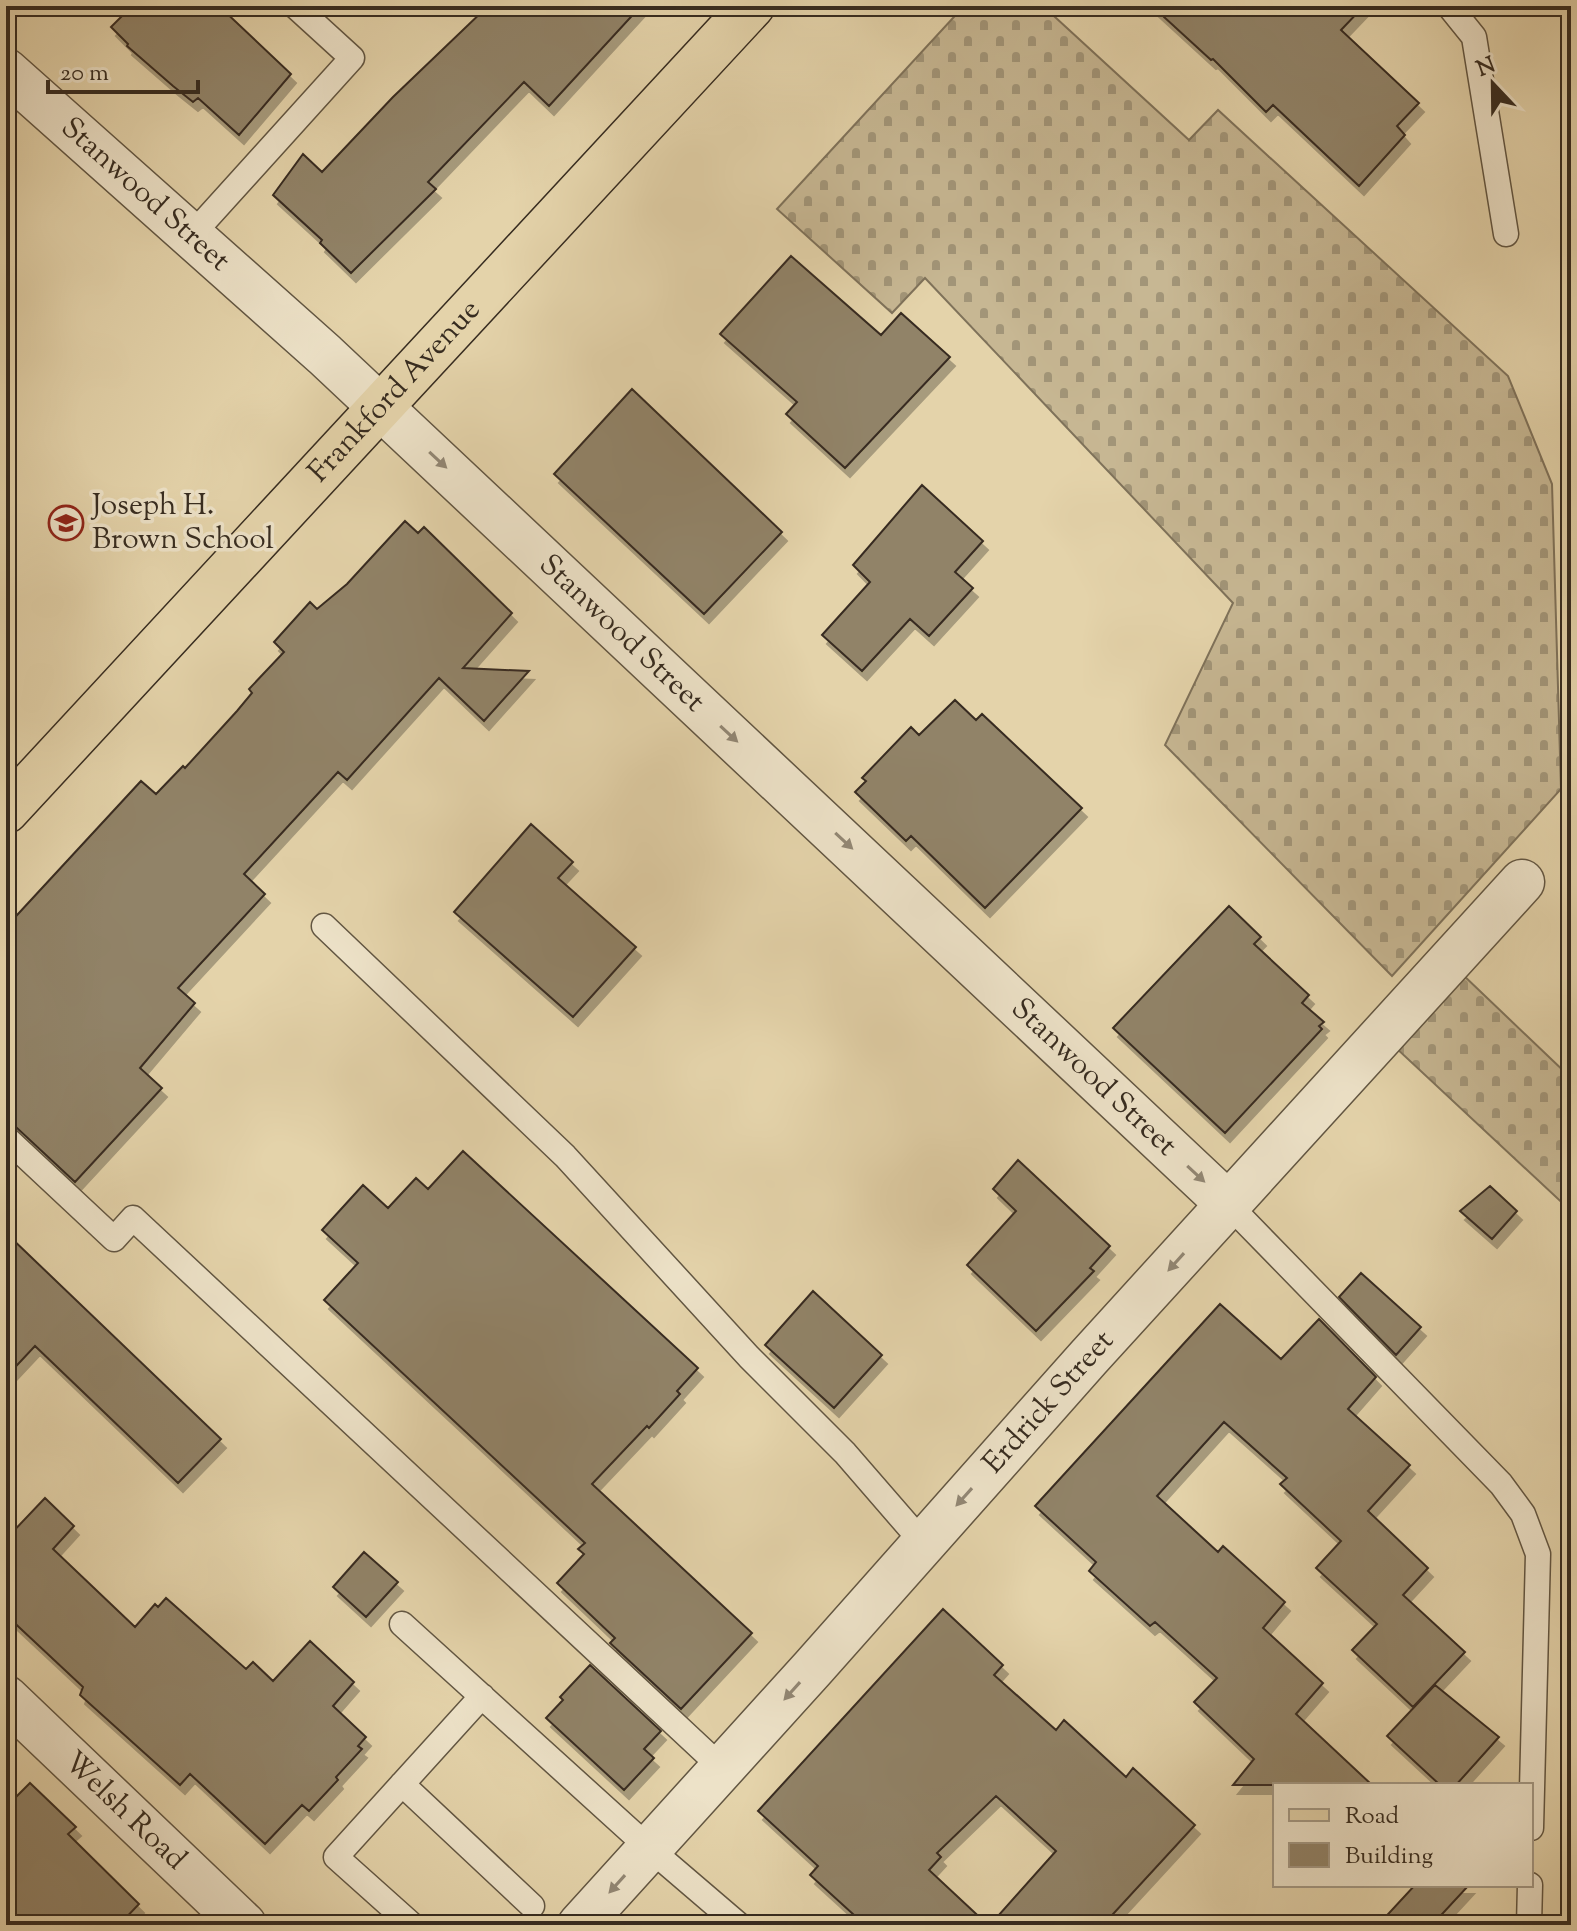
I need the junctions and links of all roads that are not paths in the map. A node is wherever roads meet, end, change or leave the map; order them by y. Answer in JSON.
{"nodes":[{"id":1,"x":295,"y":6,"type":"edge"},
{"id":2,"x":752,"y":6,"type":"edge"},
{"id":3,"x":1449,"y":6,"type":"edge"},
{"id":4,"x":6,"y":71,"type":"edge"},
{"id":5,"x":1506,"y":234,"type":"dead end"},
{"id":6,"x":191,"y":236,"type":"junction"},
{"id":7,"x":380,"y":407,"type":"junction"},
{"id":8,"x":6,"y":811,"type":"edge"},
{"id":9,"x":1522,"y":882,"type":"dead end"},
{"id":10,"x":324,"y":926,"type":"dead end"},
{"id":11,"x":6,"y":1138,"type":"edge"},
{"id":12,"x":1228,"y":1204,"type":"junction"},
{"id":13,"x":923,"y":1543,"type":"junction"},
{"id":14,"x":402,"y":1624,"type":"dead end"},
{"id":15,"x":482,"y":1696,"type":"junction"},
{"id":16,"x":6,"y":1698,"type":"edge"},
{"id":17,"x":722,"y":1768,"type":"junction"},
{"id":18,"x":1532,"y":1783,"type":"edge"},
{"id":19,"x":402,"y":1784,"type":"junction"},
{"id":20,"x":649,"y":1848,"type":"junction"},
{"id":21,"x":1530,"y":1887,"type":"edge"},
{"id":22,"x":532,"y":1906,"type":"dead end"},
{"id":23,"x":244,"y":1925,"type":"edge"},
{"id":24,"x":412,"y":1925,"type":"edge"},
{"id":25,"x":580,"y":1925,"type":"edge"},
{"id":26,"x":739,"y":1925,"type":"edge"},
{"id":27,"x":1529,"y":1925,"type":"edge"}],
"edges":[{"from":1,"to":6,"type":"lane"},
{"from":2,"to":7,"type":"main road","name":"Frankford Avenue"},
{"from":3,"to":5,"type":"lane"},
{"from":4,"to":6,"type":"street","name":"Stanwood Street"},
{"from":6,"to":7,"type":"street","name":"Stanwood Street"},
{"from":7,"to":8,"type":"main road","name":"Frankford Avenue"},
{"from":7,"to":12,"type":"street","name":"Stanwood Street","one_way":true},
{"from":9,"to":12,"type":"street","name":"Erdrick Street"},
{"from":10,"to":13,"type":"lane"},
{"from":11,"to":17,"type":"lane"},
{"from":12,"to":13,"type":"street","name":"Erdrick Street","one_way":true},
{"from":12,"to":18,"type":"lane"},
{"from":13,"to":17,"type":"street","name":"Erdrick Street","one_way":true},
{"from":14,"to":15,"type":"lane"},
{"from":15,"to":19,"type":"lane"},
{"from":15,"to":20,"type":"lane"},
{"from":16,"to":23,"type":"street","name":"Welsh Road"},
{"from":17,"to":20,"type":"street","name":"Erdrick Street"},
{"from":19,"to":22,"type":"lane"},
{"from":19,"to":24,"type":"lane"},
{"from":20,"to":25,"type":"street","name":"Erdrick Street","one_way":true},
{"from":20,"to":26,"type":"lane"},
{"from":21,"to":27,"type":"lane"}]}
